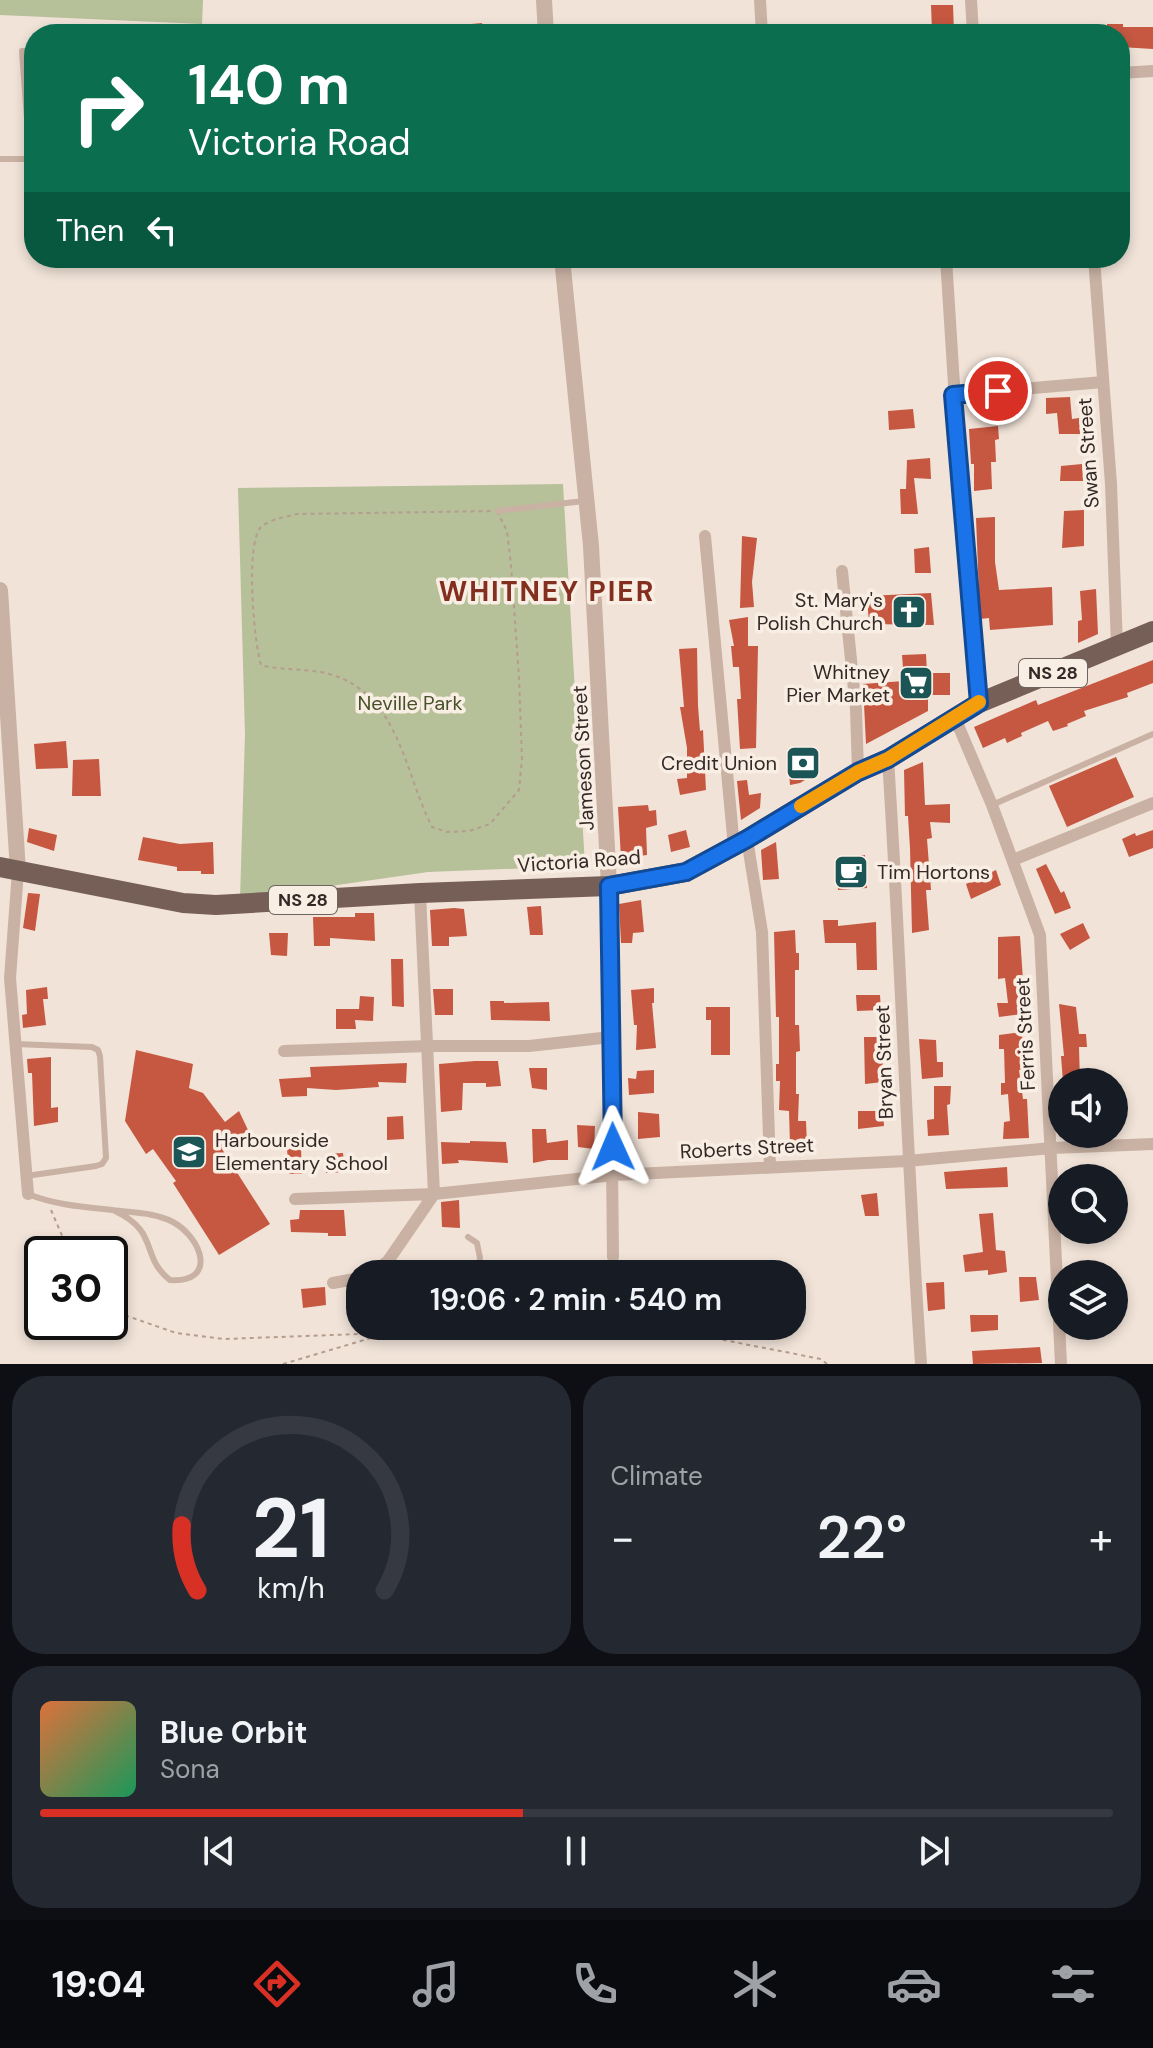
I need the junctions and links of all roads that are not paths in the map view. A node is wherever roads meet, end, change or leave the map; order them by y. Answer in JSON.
{"nodes":[{"id":1,"x":544,"y":0,"type":"edge"},
{"id":2,"x":760,"y":0,"type":"edge"},
{"id":3,"x":971,"y":0,"type":"edge"},
{"id":4,"x":545,"y":24,"type":"edge"},
{"id":5,"x":761,"y":24,"type":"edge"},
{"id":6,"x":972,"y":24,"type":"edge"},
{"id":7,"x":24,"y":51,"type":"edge"},
{"id":8,"x":1153,"y":71,"type":"edge"},
{"id":9,"x":1130,"y":72,"type":"edge"},
{"id":10,"x":24,"y":73,"type":"edge"},
{"id":11,"x":0,"y":159,"type":"edge"},
{"id":12,"x":24,"y":159,"type":"edge"},
{"id":13,"x":563,"y":268,"type":"edge"},
{"id":14,"x":947,"y":268,"type":"edge"},
{"id":15,"x":1095,"y":268,"type":"edge"},
{"id":16,"x":1103,"y":382,"type":"junction"},
{"id":17,"x":953,"y":395,"type":"junction"},
{"id":18,"x":587,"y":501,"type":"junction"},
{"id":19,"x":497,"y":511,"type":"road end"},
{"id":20,"x":705,"y":536,"type":"dead end"},
{"id":21,"x":842,"y":571,"type":"dead end"},
{"id":22,"x":0,"y":590,"type":"edge"},
{"id":23,"x":1153,"y":631,"type":"edge"},
{"id":24,"x":1117,"y":646,"type":"junction"},
{"id":25,"x":979,"y":703,"type":"junction"},
{"id":26,"x":955,"y":718,"type":"junction"},
{"id":27,"x":1153,"y":734,"type":"edge"},
{"id":28,"x":888,"y":759,"type":"junction"},
{"id":29,"x":858,"y":772,"type":"junction"},
{"id":30,"x":1153,"y":803,"type":"edge"},
{"id":31,"x":992,"y":805,"type":"junction"},
{"id":32,"x":741,"y":843,"type":"junction"},
{"id":33,"x":1013,"y":860,"type":"junction"},
{"id":34,"x":9,"y":869,"type":"edge"},
{"id":35,"x":609,"y":886,"type":"junction"},
{"id":36,"x":420,"y":893,"type":"junction"},
{"id":37,"x":611,"y":1037,"type":"junction"},
{"id":38,"x":15,"y":1044,"type":"junction"},
{"id":39,"x":0,"y":1045,"type":"edge"},
{"id":40,"x":428,"y":1046,"type":"junction"},
{"id":41,"x":284,"y":1051,"type":"dead end"},
{"id":42,"x":1048,"y":1077,"type":"edge"},
{"id":43,"x":1153,"y":1144,"type":"edge"},
{"id":44,"x":1128,"y":1145,"type":"edge"},
{"id":45,"x":1052,"y":1148,"type":"joint"},
{"id":46,"x":907,"y":1161,"type":"junction"},
{"id":47,"x":770,"y":1167,"type":"junction"},
{"id":48,"x":614,"y":1175,"type":"junction"},
{"id":49,"x":26,"y":1176,"type":"junction"},
{"id":50,"x":28,"y":1194,"type":"joint"},
{"id":51,"x":434,"y":1194,"type":"junction"},
{"id":52,"x":295,"y":1199,"type":"dead end"},
{"id":53,"x":115,"y":1211,"type":"junction"},
{"id":54,"x":468,"y":1237,"type":"dead end"},
{"id":55,"x":613,"y":1257,"type":"dead end"},
{"id":56,"x":389,"y":1260,"type":"edge"},
{"id":57,"x":480,"y":1260,"type":"edge"},
{"id":58,"x":346,"y":1281,"type":"edge"},
{"id":59,"x":333,"y":1283,"type":"dead end"},
{"id":60,"x":921,"y":1364,"type":"edge"},
{"id":61,"x":1061,"y":1364,"type":"edge"}],
"edges":[{"from":1,"to":4,"type":"street"},
{"from":2,"to":5,"type":"street"},
{"from":3,"to":6,"type":"street"},
{"from":7,"to":10,"type":"lane"},
{"from":8,"to":9,"type":"street"},
{"from":11,"to":12,"type":"lane"},
{"from":13,"to":18,"type":"street","name":"Jameson Street"},
{"from":14,"to":17,"type":"street"},
{"from":15,"to":16,"type":"street","name":"Swan Street"},
{"from":16,"to":17,"type":"street"},
{"from":16,"to":24,"type":"street","name":"Swan Street"},
{"from":17,"to":25,"type":"street"},
{"from":18,"to":19,"type":"lane"},
{"from":18,"to":35,"type":"street","name":"Jameson Street"},
{"from":20,"to":32,"type":"street"},
{"from":21,"to":29,"type":"street"},
{"from":22,"to":34,"type":"street"},
{"from":23,"to":24,"type":"main road","name":"Victoria Road","number":"NS 28"},
{"from":24,"to":25,"type":"main road","name":"Victoria Road","number":"NS 28"},
{"from":25,"to":26,"type":"main road","name":"Victoria Road","number":"NS 28"},
{"from":26,"to":28,"type":"main road","name":"Victoria Road","number":"NS 28"},
{"from":26,"to":31,"type":"street","name":"Ferris Street"},
{"from":27,"to":31,"type":"lane"},
{"from":28,"to":29,"type":"main road","name":"Victoria Road","number":"NS 28"},
{"from":28,"to":46,"type":"street","name":"Bryan Street"},
{"from":29,"to":32,"type":"main road","name":"Victoria Road","number":"NS 28"},
{"from":30,"to":33,"type":"street"},
{"from":31,"to":33,"type":"street","name":"Ferris Street"},
{"from":32,"to":35,"type":"main road","name":"Victoria Road","number":"NS 28"},
{"from":32,"to":47,"type":"street"},
{"from":33,"to":42,"type":"street","name":"Ferris Street"},
{"from":34,"to":36,"type":"main road","name":"Victoria Road","number":"NS 28"},
{"from":34,"to":38,"type":"street"},
{"from":35,"to":36,"type":"main road","name":"Victoria Road","number":"NS 28"},
{"from":35,"to":37,"type":"street","name":"Jameson Street"},
{"from":36,"to":40,"type":"street"},
{"from":37,"to":40,"type":"street"},
{"from":37,"to":48,"type":"street","name":"Jameson Street"},
{"from":38,"to":39,"type":"street"},
{"from":38,"to":49,"type":"street"},
{"from":38,"to":49,"type":"lane"},
{"from":40,"to":41,"type":"street"},
{"from":40,"to":51,"type":"street"},
{"from":43,"to":44,"type":"street","name":"Roberts Street"},
{"from":45,"to":46,"type":"street","name":"Roberts Street"},
{"from":45,"to":61,"type":"street","name":"Ferris Street"},
{"from":46,"to":47,"type":"street","name":"Roberts Street"},
{"from":46,"to":60,"type":"street","name":"Bryan Street"},
{"from":47,"to":48,"type":"street","name":"Roberts Street"},
{"from":48,"to":51,"type":"street","name":"Roberts Street"},
{"from":48,"to":55,"type":"street","name":"Jameson Street"},
{"from":49,"to":50,"type":"street"},
{"from":50,"to":53,"type":"lane"},
{"from":51,"to":52,"type":"street","name":"Roberts Street"},
{"from":51,"to":56,"type":"street"},
{"from":53,"to":53,"type":"lane"},
{"from":54,"to":57,"type":"lane"},
{"from":58,"to":59,"type":"street"}]}
